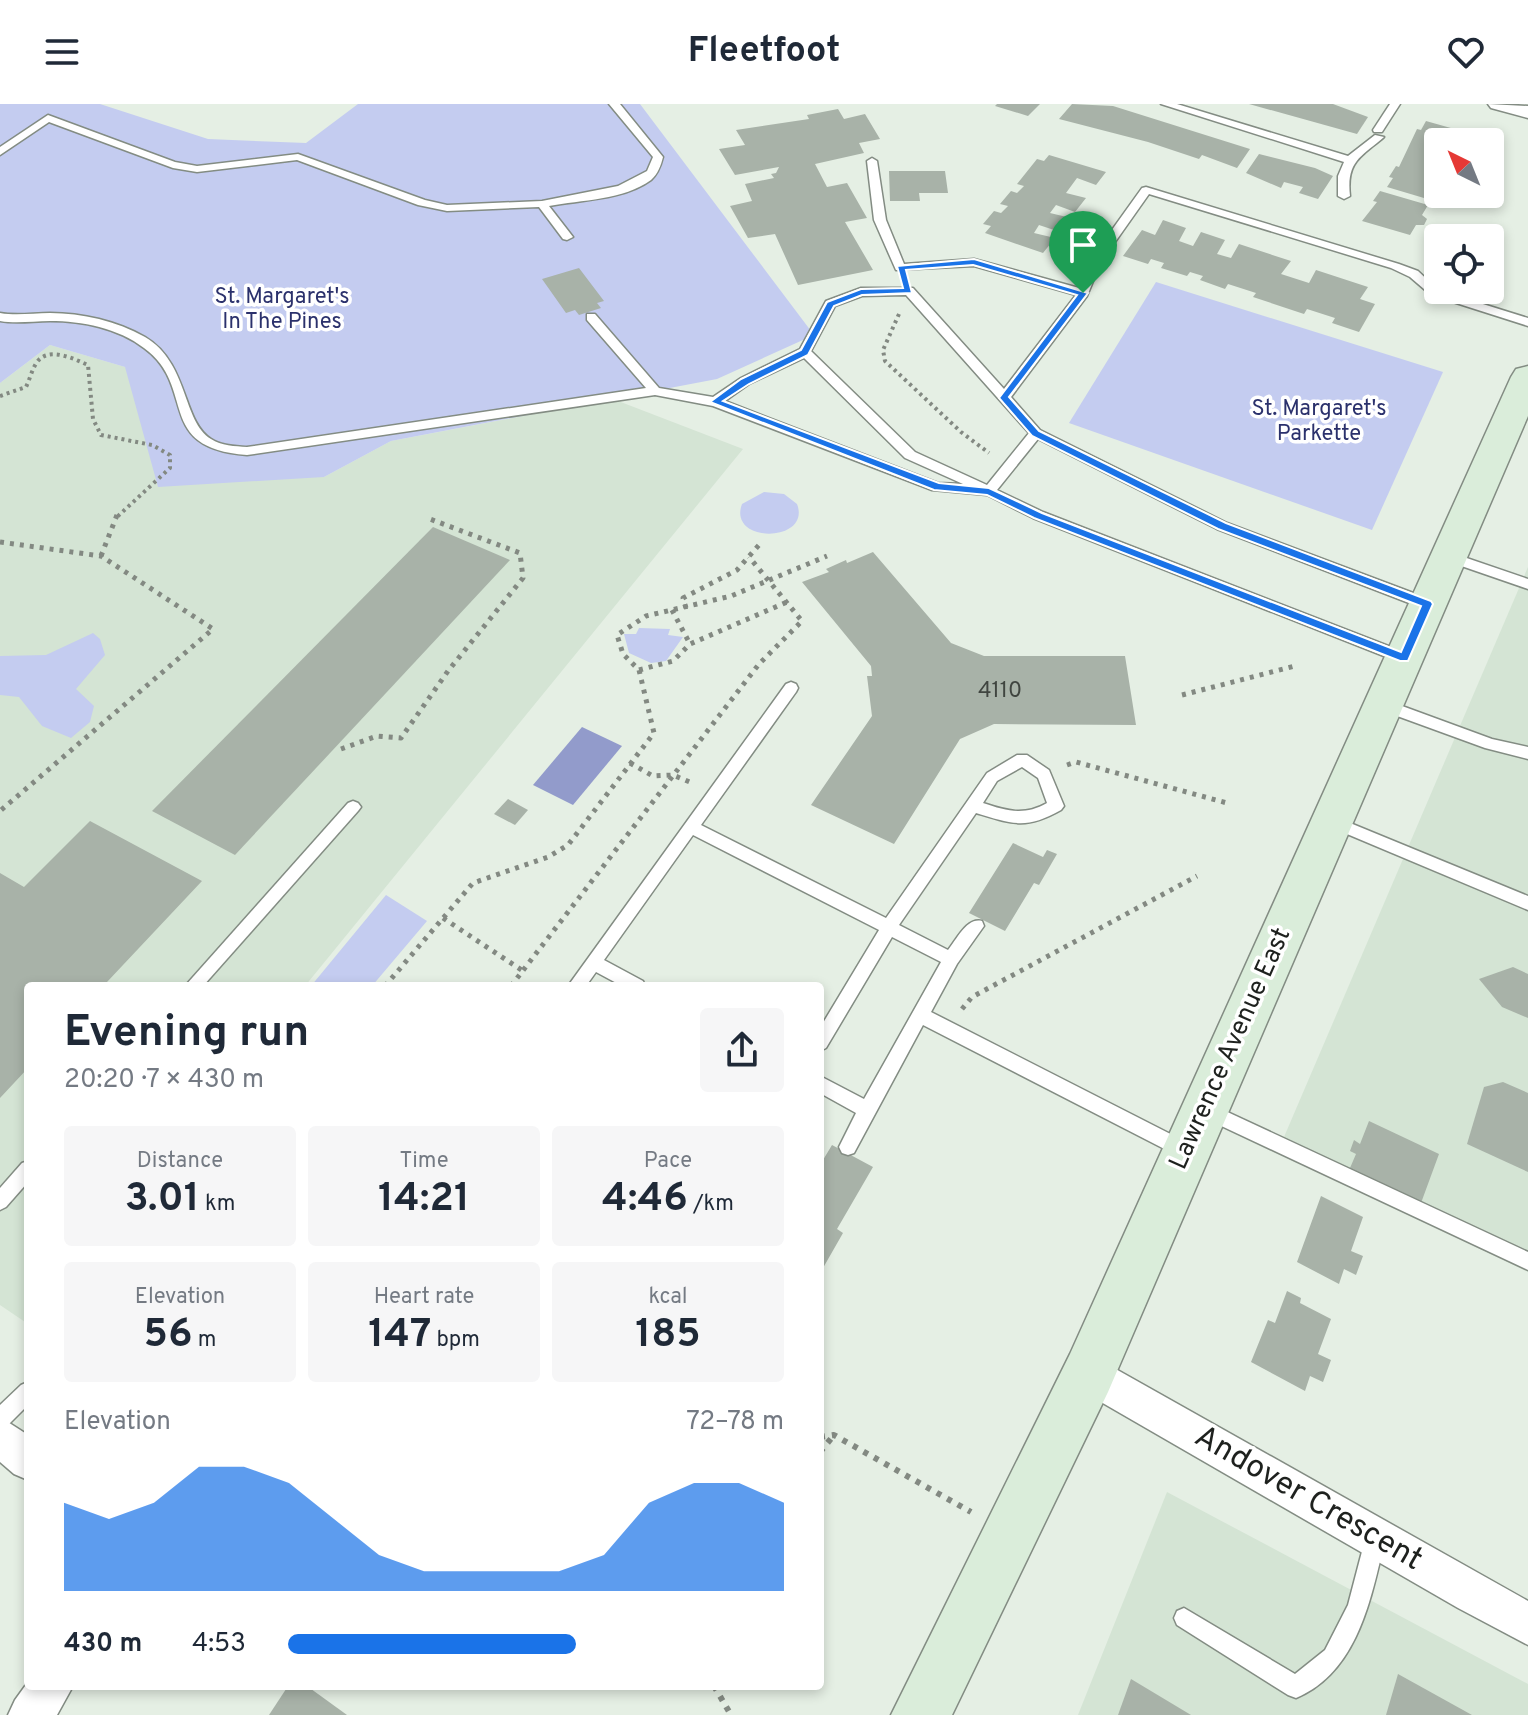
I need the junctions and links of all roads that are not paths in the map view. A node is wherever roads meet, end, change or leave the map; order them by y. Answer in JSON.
{"nodes":[{"id":1,"x":614,"y":104,"type":"edge"},
{"id":2,"x":1166,"y":104,"type":"edge"},
{"id":3,"x":1395,"y":104,"type":"edge"},
{"id":4,"x":1498,"y":104,"type":"edge"},
{"id":5,"x":1528,"y":112,"type":"edge"},
{"id":6,"x":0,"y":152,"type":"edge"},
{"id":7,"x":1348,"y":160,"type":"junction"},
{"id":8,"x":872,"y":161,"type":"dead end"},
{"id":9,"x":1344,"y":196,"type":"dead end"},
{"id":10,"x":542,"y":204,"type":"junction"},
{"id":11,"x":567,"y":237,"type":"dead end"},
{"id":12,"x":900,"y":268,"type":"junction"},
{"id":13,"x":909,"y":291,"type":"junction"},
{"id":14,"x":1083,"y":293,"type":"junction"},
{"id":15,"x":0,"y":317,"type":"edge"},
{"id":16,"x":591,"y":317,"type":"dead end"},
{"id":17,"x":1528,"y":322,"type":"edge"},
{"id":18,"x":805,"y":352,"type":"junction"},
{"id":19,"x":1528,"y":377,"type":"edge"},
{"id":20,"x":655,"y":391,"type":"junction"},
{"id":21,"x":1004,"y":398,"type":"junction"},
{"id":22,"x":715,"y":402,"type":"junction"},
{"id":23,"x":1036,"y":433,"type":"junction"},
{"id":24,"x":989,"y":491,"type":"junction"},
{"id":25,"x":1449,"y":557,"type":"junction"},
{"id":26,"x":1528,"y":584,"type":"edge"},
{"id":27,"x":1427,"y":604,"type":"junction"},
{"id":28,"x":1404,"y":658,"type":"junction"},
{"id":29,"x":791,"y":688,"type":"dead end"},
{"id":30,"x":1383,"y":705,"type":"junction"},
{"id":31,"x":1528,"y":753,"type":"edge"},
{"id":32,"x":973,"y":806,"type":"junction"},
{"id":33,"x":353,"y":807,"type":"dead end"},
{"id":34,"x":1332,"y":822,"type":"junction"},
{"id":35,"x":691,"y":827,"type":"junction"},
{"id":36,"x":1528,"y":903,"type":"edge"},
{"id":37,"x":976,"y":926,"type":"dead end"},
{"id":38,"x":889,"y":927,"type":"junction"},
{"id":39,"x":951,"y":959,"type":"junction"},
{"id":40,"x":593,"y":962,"type":"junction"},
{"id":41,"x":197,"y":982,"type":"edge"},
{"id":42,"x":579,"y":982,"type":"edge"},
{"id":43,"x":630,"y":982,"type":"edge"},
{"id":44,"x":921,"y":1015,"type":"junction"},
{"id":45,"x":824,"y":1036,"type":"edge"},
{"id":46,"x":824,"y":1086,"type":"edge"},
{"id":47,"x":1205,"y":1109,"type":"junction"},
{"id":48,"x":867,"y":1110,"type":"junction"},
{"id":49,"x":848,"y":1147,"type":"dead end"},
{"id":50,"x":1187,"y":1152,"type":"junction"},
{"id":51,"x":24,"y":1174,"type":"edge"},
{"id":52,"x":0,"y":1201,"type":"edge"},
{"id":53,"x":1528,"y":1261,"type":"edge"},
{"id":54,"x":1089,"y":1373,"type":"junction"},
{"id":55,"x":24,"y":1396,"type":"edge"},
{"id":56,"x":0,"y":1419,"type":"edge"},
{"id":57,"x":0,"y":1437,"type":"edge"},
{"id":58,"x":24,"y":1457,"type":"edge"},
{"id":59,"x":1375,"y":1540,"type":"junction"},
{"id":60,"x":1184,"y":1618,"type":"dead end"},
{"id":61,"x":1528,"y":1624,"type":"edge"},
{"id":62,"x":49,"y":1690,"type":"edge"},
{"id":63,"x":30,"y":1715,"type":"edge"},
{"id":64,"x":921,"y":1715,"type":"edge"}],
"edges":[{"from":1,"to":10,"type":"lane"},
{"from":2,"to":7,"type":"lane"},
{"from":3,"to":7,"type":"lane"},
{"from":4,"to":5,"type":"street"},
{"from":6,"to":10,"type":"lane"},
{"from":7,"to":9,"type":"lane"},
{"from":8,"to":12,"type":"lane"},
{"from":10,"to":11,"type":"lane"},
{"from":12,"to":13,"type":"lane"},
{"from":12,"to":14,"type":"lane"},
{"from":13,"to":18,"type":"lane"},
{"from":13,"to":21,"type":"lane"},
{"from":14,"to":17,"type":"lane"},
{"from":14,"to":21,"type":"lane"},
{"from":15,"to":20,"type":"lane"},
{"from":16,"to":20,"type":"lane"},
{"from":18,"to":22,"type":"lane"},
{"from":18,"to":24,"type":"lane"},
{"from":19,"to":25,"type":"main road","name":"Lawrence Avenue East"},
{"from":20,"to":22,"type":"lane"},
{"from":21,"to":23,"type":"lane"},
{"from":22,"to":24,"type":"lane"},
{"from":23,"to":24,"type":"lane"},
{"from":23,"to":27,"type":"lane"},
{"from":24,"to":28,"type":"lane"},
{"from":25,"to":26,"type":"lane"},
{"from":25,"to":27,"type":"main road","name":"Lawrence Avenue East"},
{"from":27,"to":28,"type":"main road","name":"Lawrence Avenue East"},
{"from":28,"to":30,"type":"main road","name":"Lawrence Avenue East"},
{"from":29,"to":35,"type":"lane"},
{"from":30,"to":31,"type":"lane"},
{"from":30,"to":34,"type":"main road","name":"Lawrence Avenue East"},
{"from":32,"to":32,"type":"lane"},
{"from":32,"to":38,"type":"lane"},
{"from":33,"to":41,"type":"lane"},
{"from":34,"to":36,"type":"lane"},
{"from":34,"to":47,"type":"main road","name":"Lawrence Avenue East"},
{"from":35,"to":38,"type":"lane"},
{"from":35,"to":40,"type":"lane"},
{"from":37,"to":39,"type":"lane"},
{"from":38,"to":39,"type":"lane"},
{"from":38,"to":45,"type":"lane"},
{"from":39,"to":44,"type":"lane"},
{"from":40,"to":42,"type":"lane"},
{"from":40,"to":43,"type":"lane"},
{"from":44,"to":48,"type":"lane"},
{"from":44,"to":50,"type":"lane"},
{"from":46,"to":48,"type":"lane"},
{"from":47,"to":50,"type":"main road","name":"Lawrence Avenue East"},
{"from":47,"to":53,"type":"lane"},
{"from":48,"to":49,"type":"lane"},
{"from":50,"to":54,"type":"main road","name":"Lawrence Avenue East"},
{"from":51,"to":52,"type":"lane"},
{"from":54,"to":59,"type":"street","name":"Andover Crescent"},
{"from":54,"to":64,"type":"main road","name":"Lawrence Avenue East"},
{"from":55,"to":56,"type":"lane"},
{"from":57,"to":58,"type":"street"},
{"from":59,"to":60,"type":"lane"},
{"from":59,"to":61,"type":"street","name":"Andover Crescent"},
{"from":62,"to":63,"type":"street"}]}
